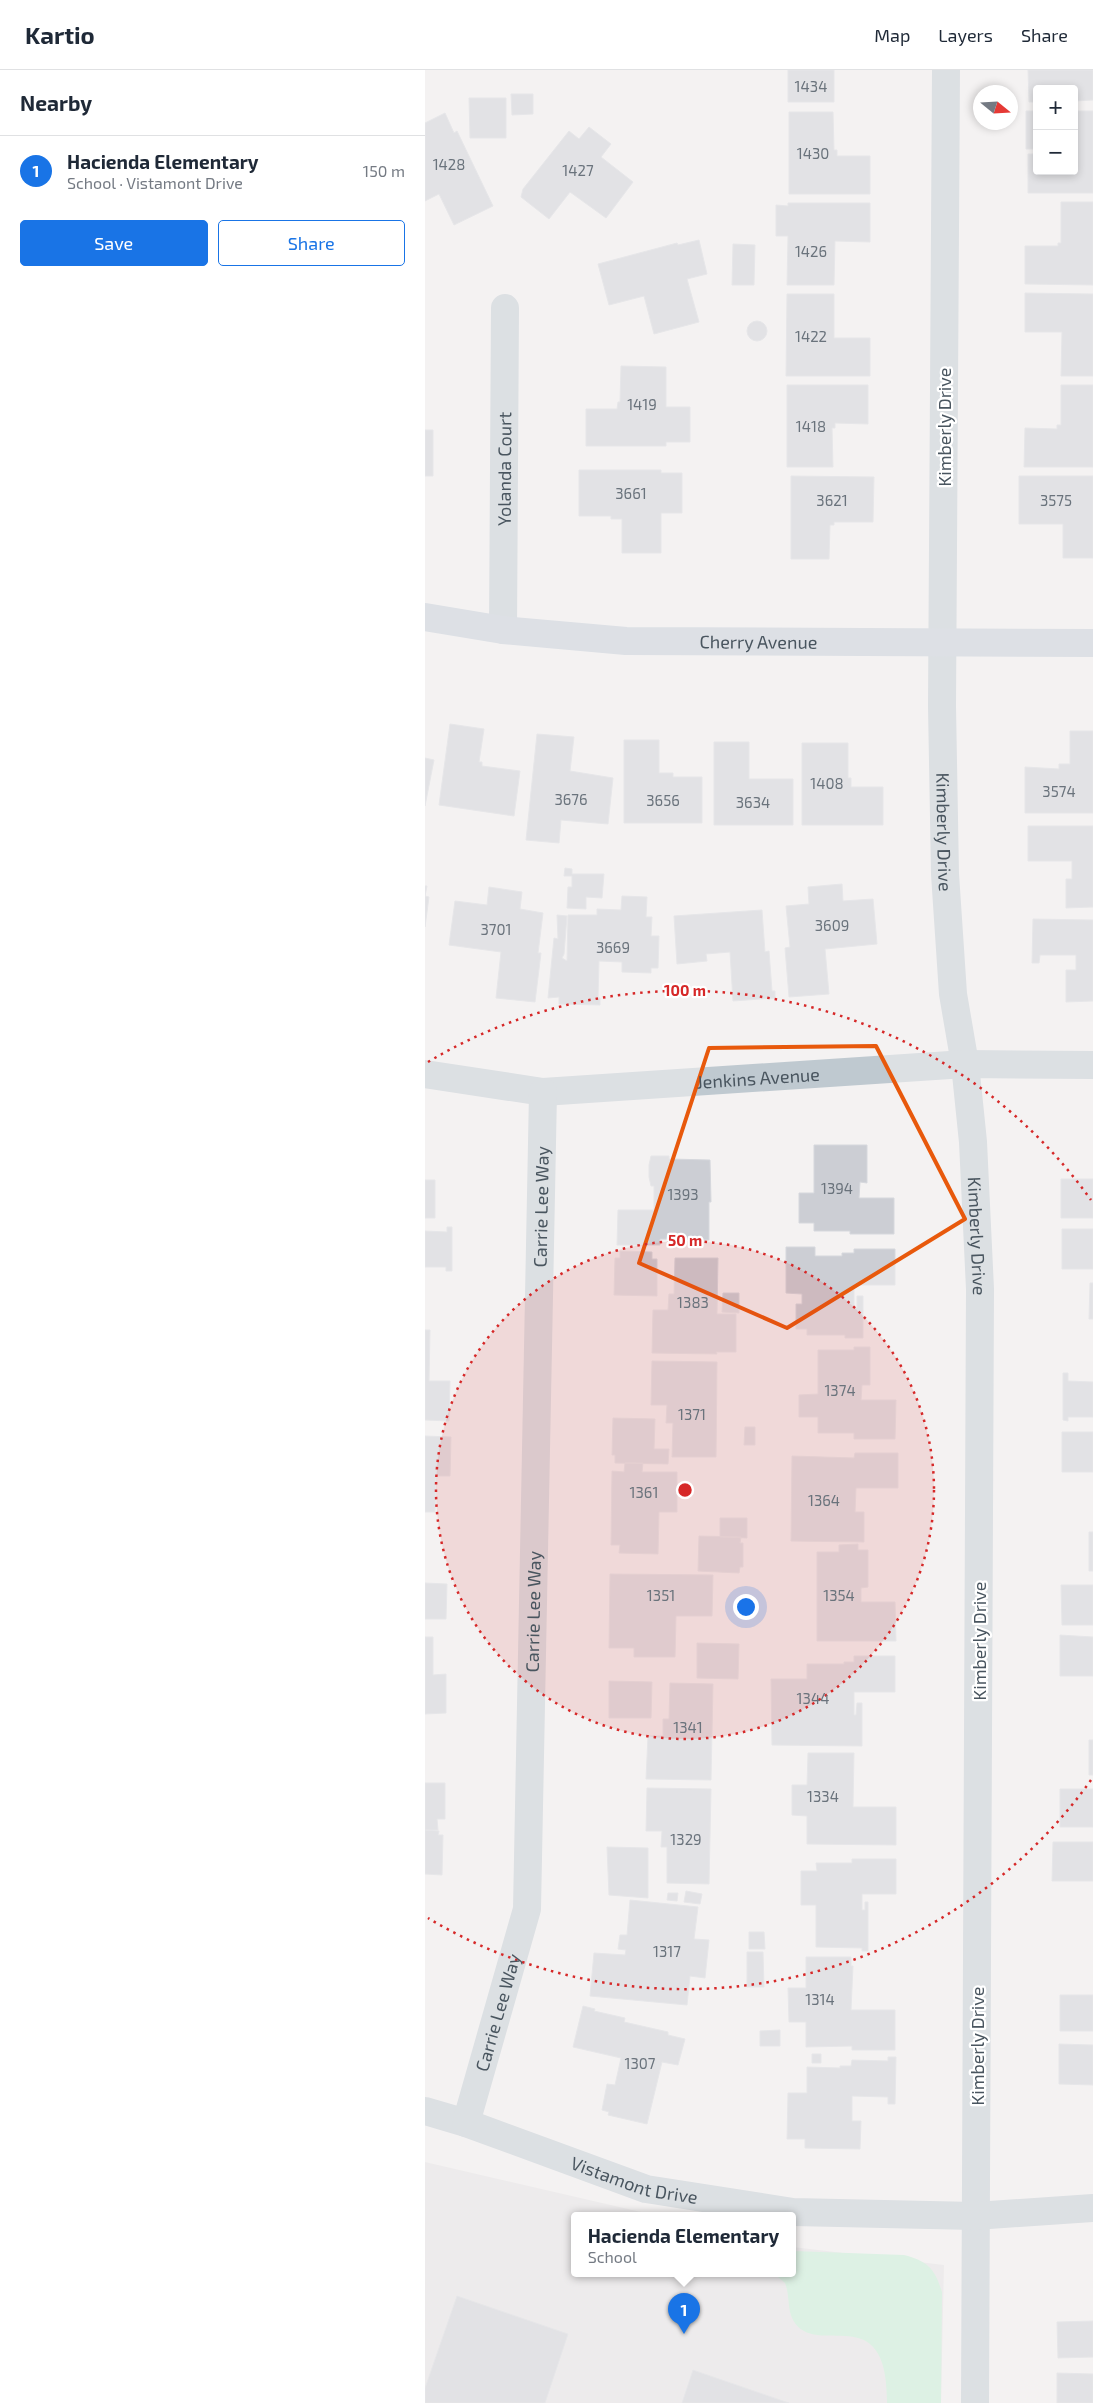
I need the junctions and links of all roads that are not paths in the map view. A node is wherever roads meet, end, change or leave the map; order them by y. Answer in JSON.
{"nodes":[{"id":1,"x":946,"y":70,"type":"edge"},
{"id":2,"x":505,"y":308,"type":"dead end"},
{"id":3,"x":425,"y":617,"type":"edge"},
{"id":4,"x":503,"y":630,"type":"junction"},
{"id":5,"x":943,"y":643,"type":"junction"},
{"id":6,"x":1093,"y":643,"type":"edge"},
{"id":7,"x":965,"y":1064,"type":"junction"},
{"id":8,"x":1093,"y":1065,"type":"edge"},
{"id":9,"x":425,"y":1074,"type":"edge"},
{"id":10,"x":543,"y":1092,"type":"junction"},
{"id":11,"x":425,"y":2111,"type":"edge"},
{"id":12,"x":466,"y":2123,"type":"junction"},
{"id":13,"x":1093,"y":2208,"type":"edge"},
{"id":14,"x":793,"y":2212,"type":"edge"},
{"id":15,"x":796,"y":2212,"type":"edge"},
{"id":16,"x":975,"y":2216,"type":"junction"},
{"id":17,"x":975,"y":2403,"type":"edge"}],
"edges":[{"from":1,"to":5,"type":"street","name":"Kimberly Drive"},
{"from":2,"to":4,"type":"street","name":"Yolanda Court"},
{"from":3,"to":4,"type":"street","name":"Cherry Avenue"},
{"from":4,"to":5,"type":"street","name":"Cherry Avenue"},
{"from":5,"to":6,"type":"street","name":"Cherry Avenue"},
{"from":5,"to":7,"type":"street","name":"Kimberly Drive"},
{"from":7,"to":8,"type":"street","name":"Jenkins Avenue"},
{"from":7,"to":10,"type":"street","name":"Jenkins Avenue"},
{"from":7,"to":16,"type":"street","name":"Kimberly Drive"},
{"from":9,"to":10,"type":"street","name":"Jenkins Avenue"},
{"from":10,"to":12,"type":"street","name":"Carrie Lee Way"},
{"from":11,"to":12,"type":"street","name":"Vistamont Drive"},
{"from":12,"to":14,"type":"street","name":"Vistamont Drive"},
{"from":13,"to":16,"type":"street","name":"Vistamont Drive"},
{"from":15,"to":16,"type":"street","name":"Vistamont Drive"},
{"from":16,"to":17,"type":"street","name":"Kimberly Drive"}]}
